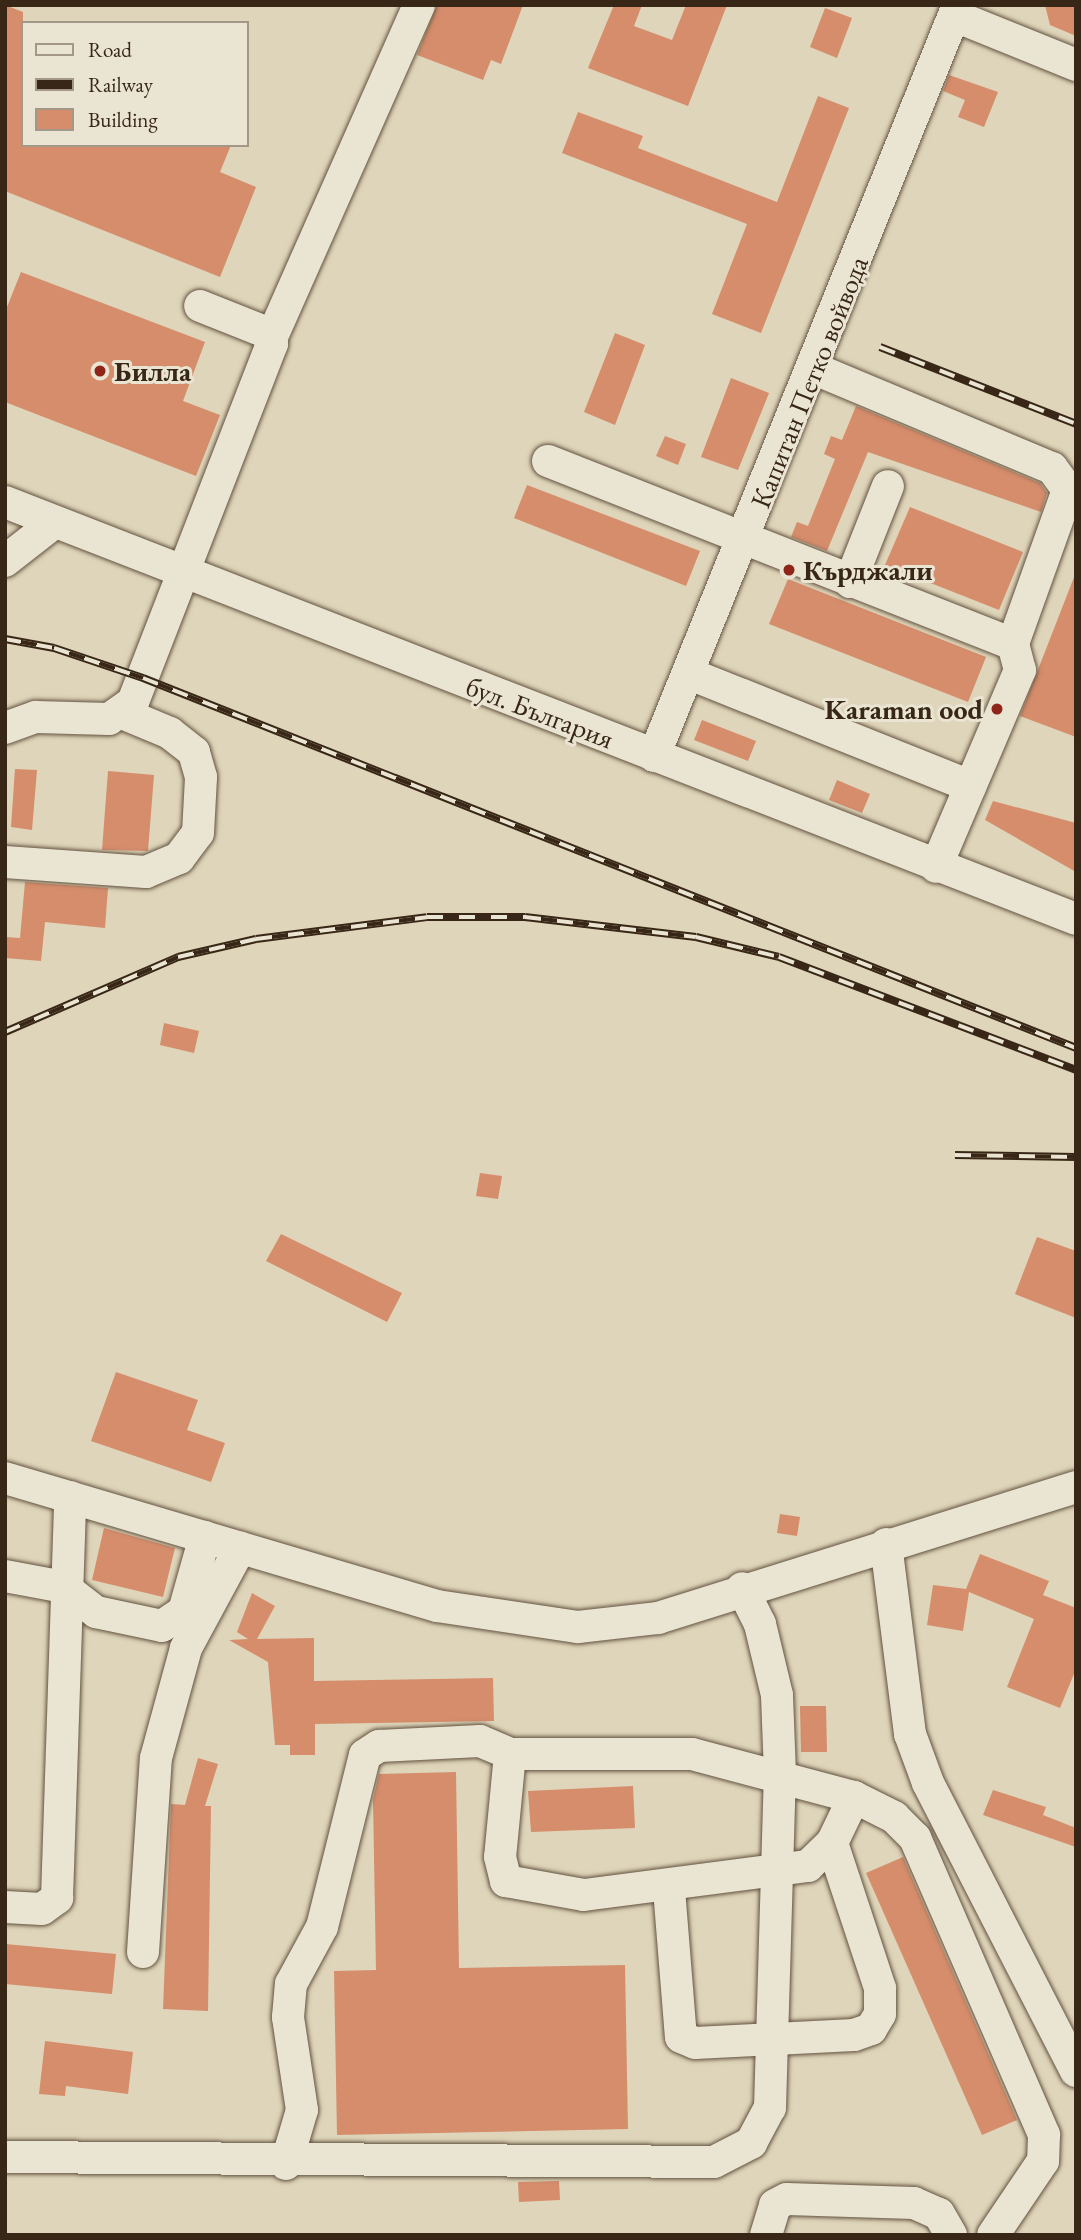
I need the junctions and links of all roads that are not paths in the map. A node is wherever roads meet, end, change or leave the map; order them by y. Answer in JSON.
{"nodes":[{"id":1,"x":419,"y":5,"type":"edge"},
{"id":2,"x":956,"y":11,"type":"edge"},
{"id":3,"x":1076,"y":65,"type":"edge"},
{"id":4,"x":200,"y":306,"type":"dead end"},
{"id":5,"x":271,"y":339,"type":"junction"},
{"id":6,"x":816,"y":369,"type":"junction"},
{"id":7,"x":548,"y":461,"type":"dead end"},
{"id":8,"x":888,"y":486,"type":"dead end"},
{"id":9,"x":5,"y":502,"type":"edge"},
{"id":10,"x":55,"y":522,"type":"junction"},
{"id":11,"x":744,"y":542,"type":"junction"},
{"id":12,"x":5,"y":561,"type":"edge"},
{"id":13,"x":186,"y":573,"type":"junction"},
{"id":14,"x":850,"y":582,"type":"junction"},
{"id":15,"x":1013,"y":644,"type":"junction"},
{"id":16,"x":690,"y":674,"type":"junction"},
{"id":17,"x":122,"y":713,"type":"junction"},
{"id":18,"x":5,"y":728,"type":"edge"},
{"id":19,"x":654,"y":756,"type":"junction"},
{"id":20,"x":970,"y":786,"type":"junction"},
{"id":21,"x":5,"y":862,"type":"edge"},
{"id":22,"x":936,"y":867,"type":"junction"},
{"id":23,"x":1076,"y":919,"type":"edge"},
{"id":24,"x":5,"y":1479,"type":"edge"},
{"id":25,"x":1076,"y":1487,"type":"edge"},
{"id":26,"x":70,"y":1497,"type":"junction"},
{"id":27,"x":205,"y":1537,"type":"junction"},
{"id":28,"x":886,"y":1544,"type":"junction"},
{"id":29,"x":240,"y":1548,"type":"junction"},
{"id":30,"x":5,"y":1576,"type":"edge"},
{"id":31,"x":64,"y":1587,"type":"junction"},
{"id":32,"x":742,"y":1588,"type":"junction"},
{"id":33,"x":510,"y":1754,"type":"junction"},
{"id":34,"x":780,"y":1774,"type":"junction"},
{"id":35,"x":854,"y":1797,"type":"junction"},
{"id":36,"x":832,"y":1843,"type":"junction"},
{"id":37,"x":781,"y":1874,"type":"junction"},
{"id":38,"x":668,"y":1889,"type":"junction"},
{"id":39,"x":5,"y":1907,"type":"edge"},
{"id":40,"x":144,"y":1952,"type":"dead end"},
{"id":41,"x":774,"y":2038,"type":"junction"},
{"id":42,"x":1076,"y":2071,"type":"edge"},
{"id":43,"x":5,"y":2157,"type":"edge"},
{"id":44,"x":286,"y":2164,"type":"junction"},
{"id":45,"x":765,"y":2235,"type":"edge"},
{"id":46,"x":951,"y":2235,"type":"edge"},
{"id":47,"x":993,"y":2235,"type":"edge"}],
"edges":[{"from":1,"to":5,"type":"street"},
{"from":2,"to":3,"type":"street"},
{"from":2,"to":6,"type":"street","name":"Капитан Петко войвода"},
{"from":4,"to":5,"type":"street"},
{"from":5,"to":13,"type":"street"},
{"from":6,"to":11,"type":"street","name":"Капитан Петко войвода"},
{"from":6,"to":15,"type":"street"},
{"from":7,"to":11,"type":"street"},
{"from":8,"to":14,"type":"street"},
{"from":9,"to":10,"type":"street","name":"бул. България"},
{"from":10,"to":12,"type":"street"},
{"from":10,"to":13,"type":"street","name":"бул. България"},
{"from":11,"to":14,"type":"street"},
{"from":11,"to":16,"type":"street","name":"Капитан Петко войвода"},
{"from":13,"to":17,"type":"street"},
{"from":13,"to":19,"type":"street","name":"бул. България"},
{"from":14,"to":15,"type":"street"},
{"from":15,"to":20,"type":"street"},
{"from":16,"to":19,"type":"street","name":"Капитан Петко войвода"},
{"from":16,"to":20,"type":"street"},
{"from":17,"to":18,"type":"street"},
{"from":17,"to":21,"type":"street"},
{"from":19,"to":22,"type":"street","name":"бул. България"},
{"from":20,"to":22,"type":"street"},
{"from":22,"to":23,"type":"street","name":"бул. България"},
{"from":24,"to":26,"type":"street"},
{"from":25,"to":28,"type":"street"},
{"from":26,"to":27,"type":"street"},
{"from":26,"to":31,"type":"street"},
{"from":27,"to":29,"type":"street"},
{"from":27,"to":31,"type":"street"},
{"from":28,"to":32,"type":"street"},
{"from":28,"to":42,"type":"street"},
{"from":29,"to":32,"type":"street"},
{"from":29,"to":40,"type":"street"},
{"from":30,"to":31,"type":"street"},
{"from":31,"to":39,"type":"street"},
{"from":32,"to":34,"type":"street"},
{"from":33,"to":34,"type":"street"},
{"from":33,"to":38,"type":"street"},
{"from":33,"to":44,"type":"street"},
{"from":34,"to":35,"type":"street"},
{"from":34,"to":37,"type":"street"},
{"from":35,"to":36,"type":"street"},
{"from":35,"to":47,"type":"street"},
{"from":36,"to":37,"type":"street"},
{"from":36,"to":41,"type":"street"},
{"from":37,"to":38,"type":"street"},
{"from":37,"to":41,"type":"street"},
{"from":38,"to":41,"type":"street"},
{"from":41,"to":44,"type":"street"},
{"from":43,"to":44,"type":"street"},
{"from":45,"to":46,"type":"street"}]}
